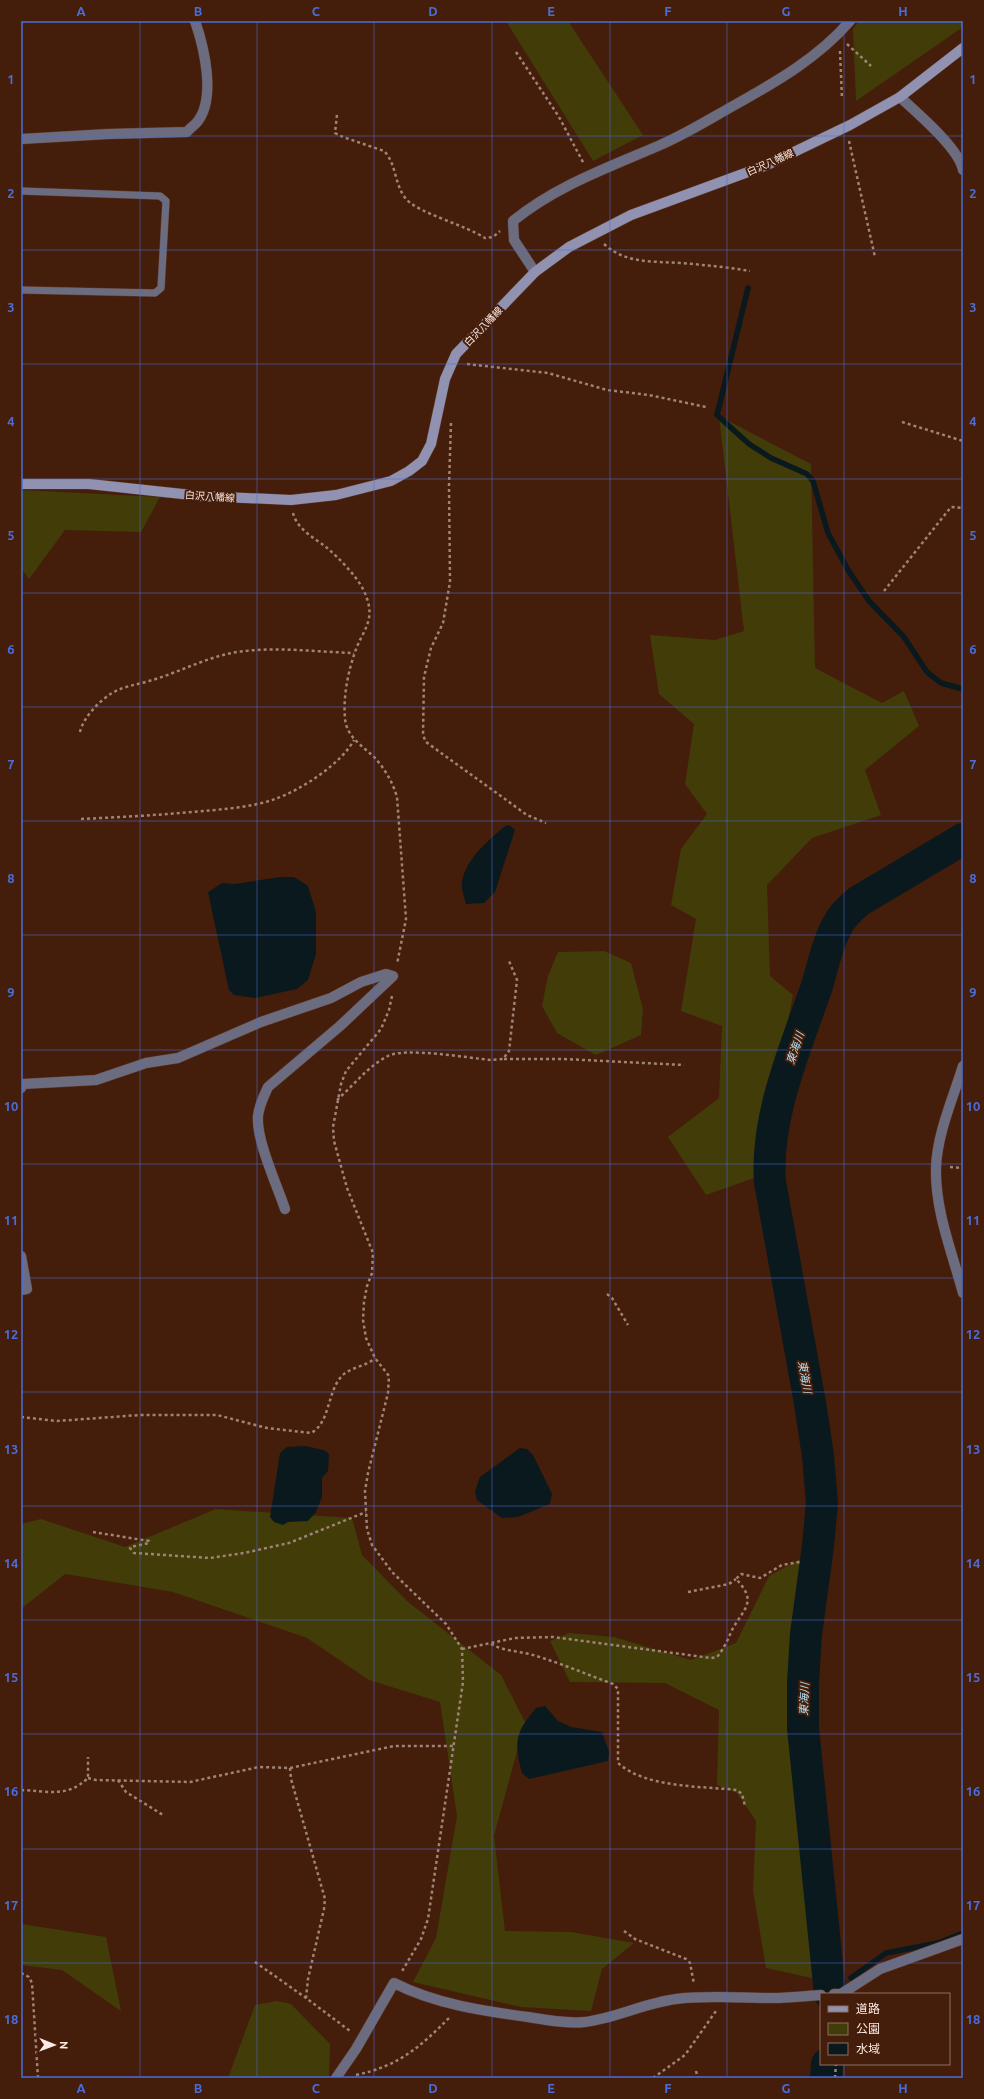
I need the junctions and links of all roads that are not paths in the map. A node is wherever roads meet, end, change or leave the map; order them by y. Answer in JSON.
{"nodes":[{"id":1,"x":195,"y":21,"type":"edge"},
{"id":2,"x":850,"y":21,"type":"edge"},
{"id":3,"x":963,"y":48,"type":"edge"},
{"id":4,"x":900,"y":97,"type":"junction"},
{"id":5,"x":21,"y":139,"type":"edge"},
{"id":6,"x":963,"y":170,"type":"edge"},
{"id":7,"x":21,"y":191,"type":"edge"},
{"id":8,"x":535,"y":272,"type":"junction"},
{"id":9,"x":21,"y":290,"type":"edge"},
{"id":10,"x":21,"y":484,"type":"edge"},
{"id":11,"x":963,"y":1066,"type":"edge"},
{"id":12,"x":21,"y":1088,"type":"edge"},
{"id":13,"x":285,"y":1209,"type":"dead end"},
{"id":14,"x":21,"y":1256,"type":"edge"},
{"id":15,"x":21,"y":1290,"type":"edge"},
{"id":16,"x":963,"y":1293,"type":"edge"},
{"id":17,"x":963,"y":1939,"type":"edge"},
{"id":18,"x":843,"y":1993,"type":"edge"},
{"id":19,"x":819,"y":1995,"type":"edge"},
{"id":20,"x":337,"y":2076,"type":"edge"}],
"edges":[{"from":1,"to":5,"type":"street"},
{"from":2,"to":8,"type":"street"},
{"from":3,"to":4,"type":"main road","name":"白沢八幡線"},
{"from":4,"to":6,"type":"street"},
{"from":4,"to":8,"type":"main road","name":"白沢八幡線"},
{"from":7,"to":9,"type":"lane"},
{"from":8,"to":10,"type":"main road","name":"白沢八幡線"},
{"from":11,"to":16,"type":"street"},
{"from":12,"to":13,"type":"street"},
{"from":14,"to":15,"type":"street"},
{"from":17,"to":18,"type":"street"},
{"from":19,"to":20,"type":"street"}]}
